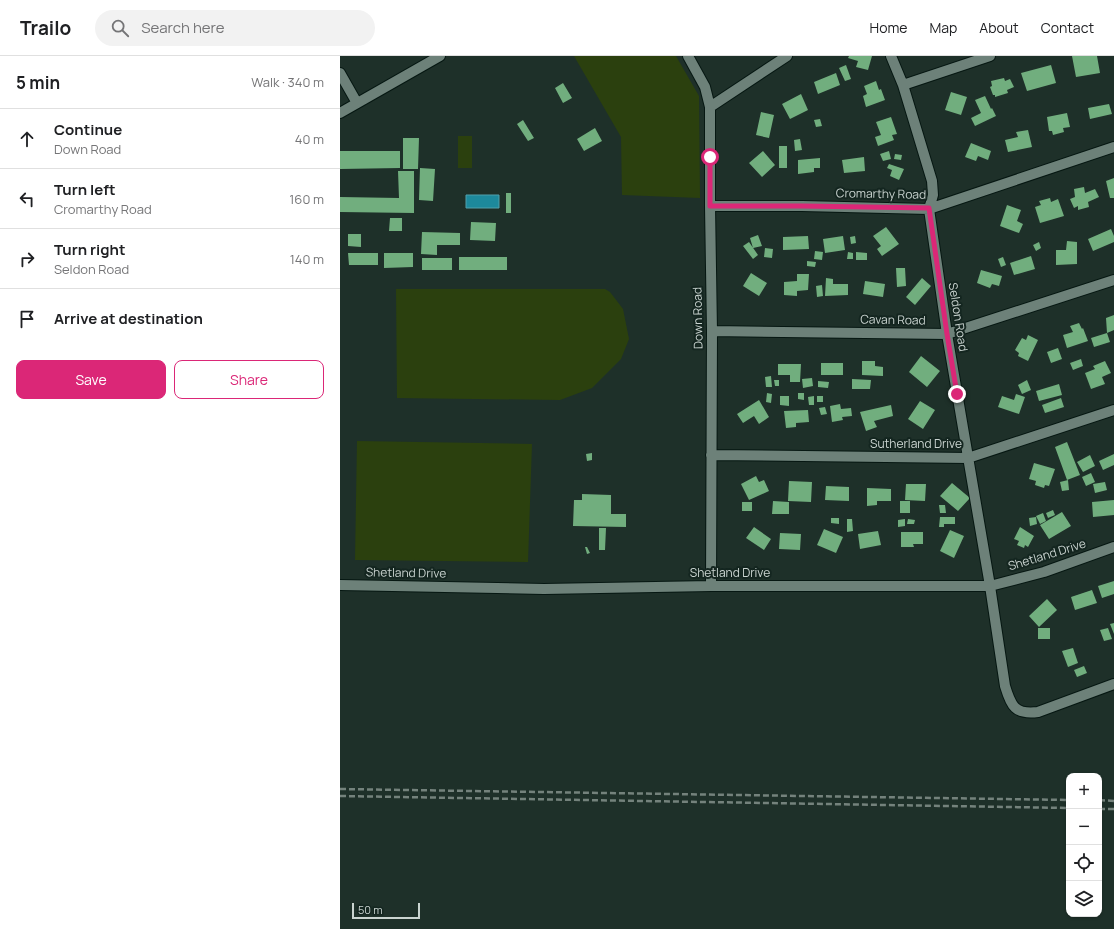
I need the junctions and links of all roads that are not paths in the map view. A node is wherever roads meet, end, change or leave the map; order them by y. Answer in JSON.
{"nodes":[{"id":1,"x":440,"y":56,"type":"edge"},
{"id":2,"x":688,"y":56,"type":"edge"},
{"id":3,"x":787,"y":56,"type":"edge"},
{"id":4,"x":891,"y":56,"type":"edge"},
{"id":5,"x":990,"y":56,"type":"edge"},
{"id":6,"x":340,"y":73,"type":"edge"},
{"id":7,"x":903,"y":85,"type":"junction"},
{"id":8,"x":357,"y":103,"type":"junction"},
{"id":9,"x":710,"y":107,"type":"junction"},
{"id":10,"x":340,"y":113,"type":"edge"},
{"id":11,"x":1114,"y":147,"type":"edge"},
{"id":12,"x":710,"y":206,"type":"junction"},
{"id":13,"x":929,"y":208,"type":"junction"},
{"id":14,"x":1114,"y":280,"type":"edge"},
{"id":15,"x":712,"y":331,"type":"junction"},
{"id":16,"x":947,"y":334,"type":"junction"},
{"id":17,"x":1114,"y":410,"type":"edge"},
{"id":18,"x":711,"y":455,"type":"junction"},
{"id":19,"x":968,"y":458,"type":"junction"},
{"id":20,"x":1114,"y":547,"type":"edge"},
{"id":21,"x":340,"y":584,"type":"edge"},
{"id":22,"x":711,"y":586,"type":"junction"},
{"id":23,"x":990,"y":586,"type":"junction"},
{"id":24,"x":1114,"y":684,"type":"edge"}],
"edges":[{"from":1,"to":8,"type":"street"},
{"from":2,"to":9,"type":"street","name":"Down Road"},
{"from":3,"to":9,"type":"street"},
{"from":4,"to":7,"type":"street","name":"Seldon Road"},
{"from":5,"to":7,"type":"street"},
{"from":6,"to":8,"type":"street"},
{"from":7,"to":13,"type":"street","name":"Seldon Road"},
{"from":8,"to":10,"type":"street"},
{"from":9,"to":12,"type":"street","name":"Down Road"},
{"from":11,"to":13,"type":"street","name":"Cromarthy Road"},
{"from":12,"to":13,"type":"street","name":"Cromarthy Road"},
{"from":12,"to":15,"type":"street","name":"Down Road"},
{"from":13,"to":16,"type":"street","name":"Seldon Road"},
{"from":14,"to":16,"type":"street","name":"Cavan Road"},
{"from":15,"to":16,"type":"street","name":"Cavan Road"},
{"from":15,"to":18,"type":"street","name":"Down Road"},
{"from":16,"to":19,"type":"street","name":"Seldon Road"},
{"from":17,"to":19,"type":"street","name":"Sutherland Drive"},
{"from":18,"to":19,"type":"street","name":"Sutherland Drive"},
{"from":18,"to":22,"type":"street","name":"Down Road"},
{"from":19,"to":23,"type":"street","name":"Seldon Road"},
{"from":20,"to":23,"type":"street","name":"Shetland Drive"},
{"from":21,"to":22,"type":"street","name":"Shetland Drive"},
{"from":22,"to":23,"type":"street","name":"Shetland Drive"},
{"from":23,"to":24,"type":"street","name":"Seldon Road"}]}
